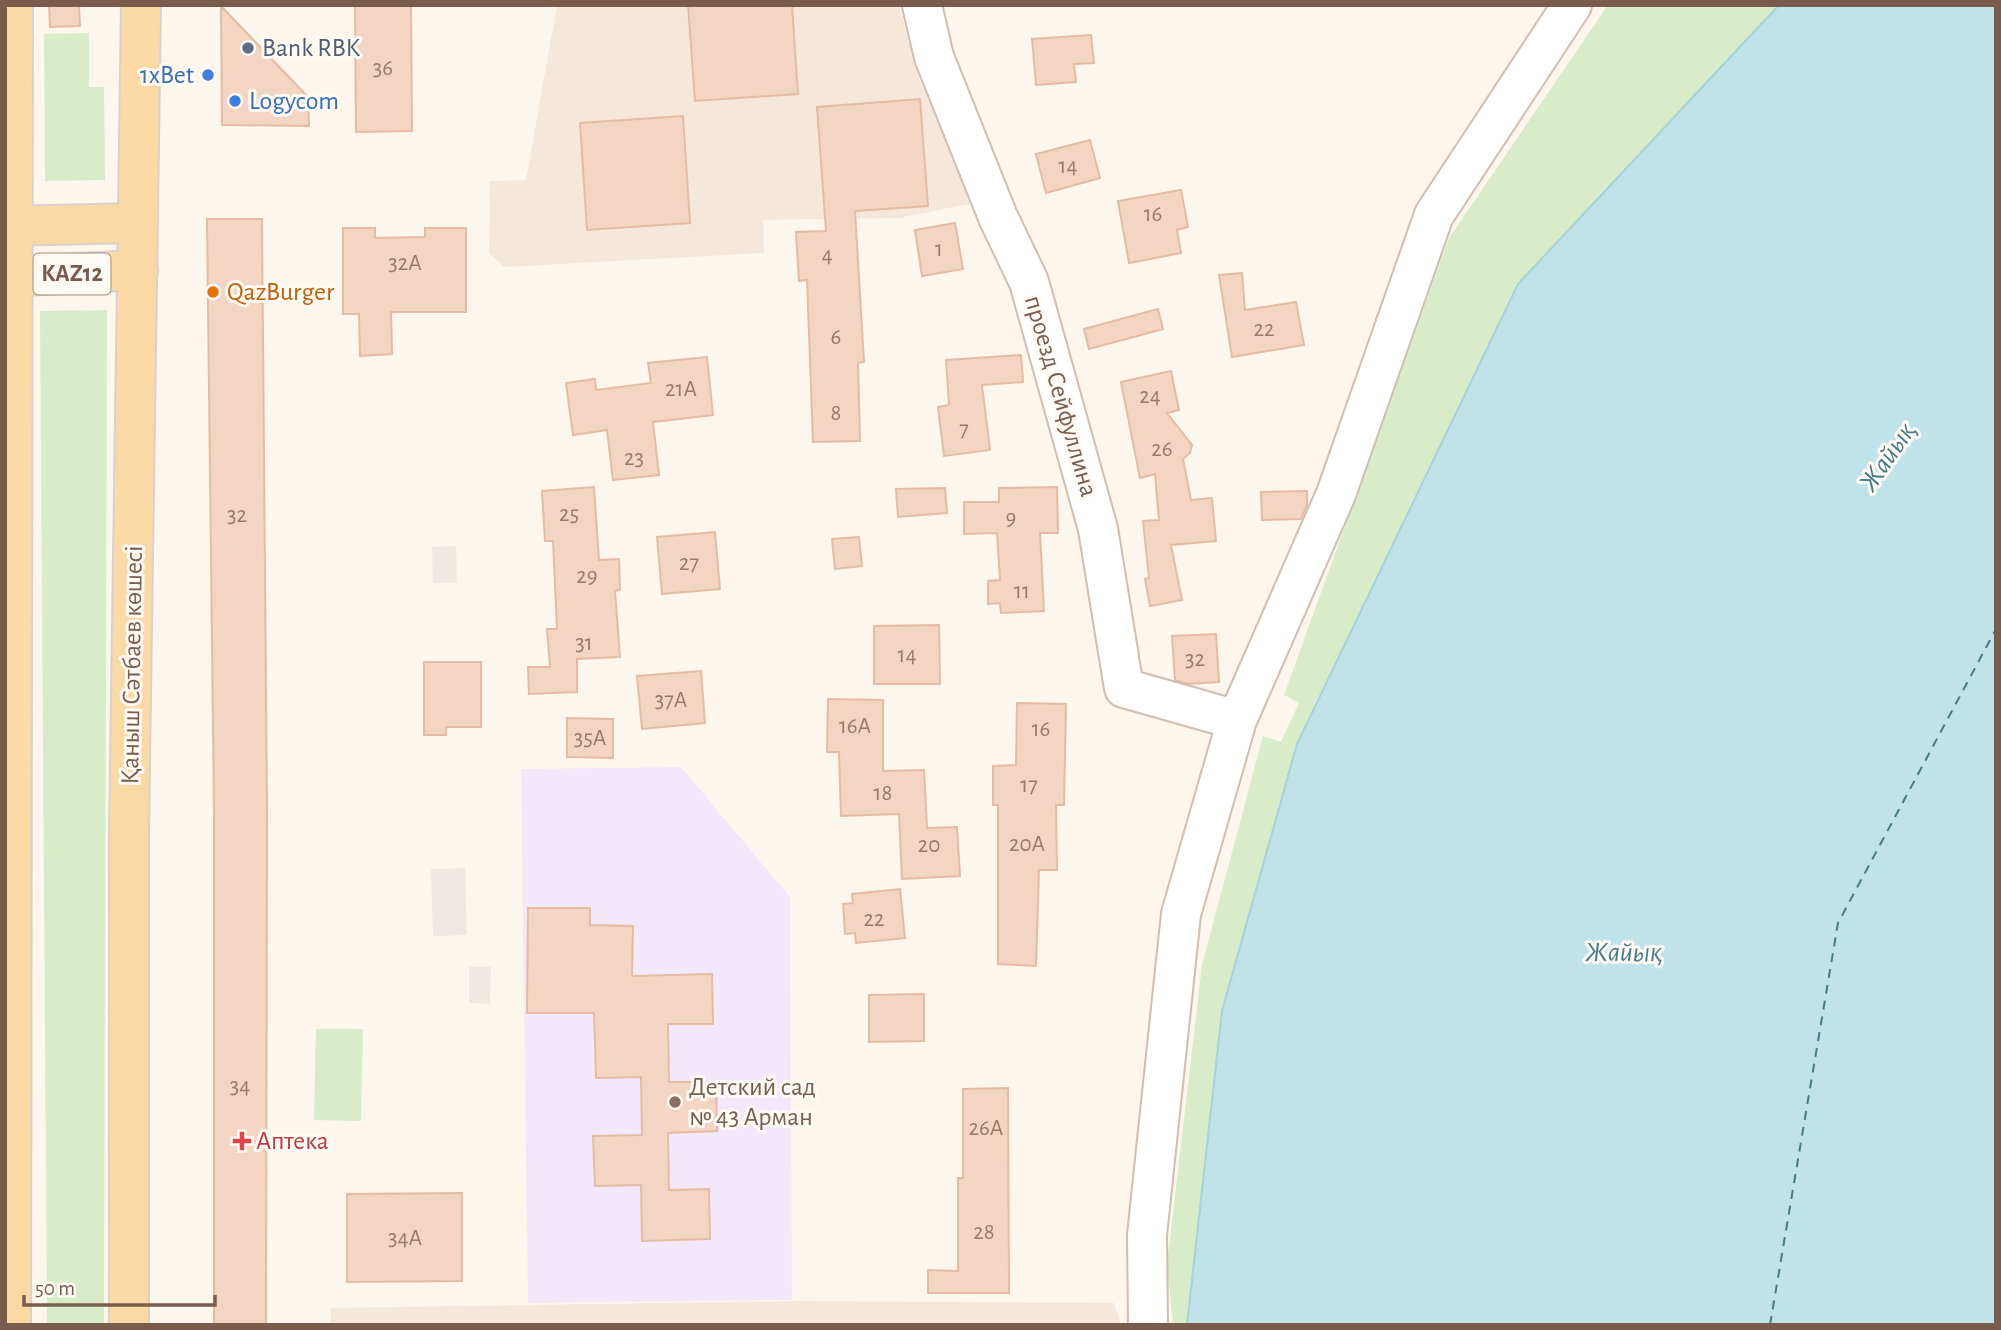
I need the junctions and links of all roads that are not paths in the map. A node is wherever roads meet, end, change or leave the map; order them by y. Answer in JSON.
{"nodes":[{"id":1,"x":13,"y":5,"type":"edge"},
{"id":2,"x":141,"y":5,"type":"edge"},
{"id":3,"x":922,"y":5,"type":"edge"},
{"id":4,"x":1572,"y":5,"type":"edge"},
{"id":5,"x":138,"y":223,"type":"junction"},
{"id":6,"x":9,"y":225,"type":"edge"},
{"id":7,"x":138,"y":270,"type":"junction"},
{"id":8,"x":9,"y":276,"type":"edge"},
{"id":9,"x":9,"y":456,"type":"edge"},
{"id":10,"x":1237,"y":720,"type":"junction"},
{"id":11,"x":11,"y":1325,"type":"edge"},
{"id":12,"x":129,"y":1325,"type":"edge"},
{"id":13,"x":1148,"y":1325,"type":"edge"}],
"edges":[{"from":1,"to":6,"type":"main road"},
{"from":2,"to":5,"type":"main road","name":"Қаныш Сәтбаев көшесі"},
{"from":3,"to":10,"type":"street","name":"проезд Сейфуллина"},
{"from":4,"to":10,"type":"street"},
{"from":5,"to":6,"type":"main road","number":"KAZ12"},
{"from":5,"to":7,"type":"main road","name":"Қаныш Сәтбаев көшесі"},
{"from":6,"to":8,"type":"main road"},
{"from":7,"to":8,"type":"main road","number":"KAZ12"},
{"from":7,"to":12,"type":"main road","name":"Қаныш Сәтбаев көшесі"},
{"from":8,"to":9,"type":"main road"},
{"from":9,"to":11,"type":"main road"},
{"from":10,"to":13,"type":"street"}]}
